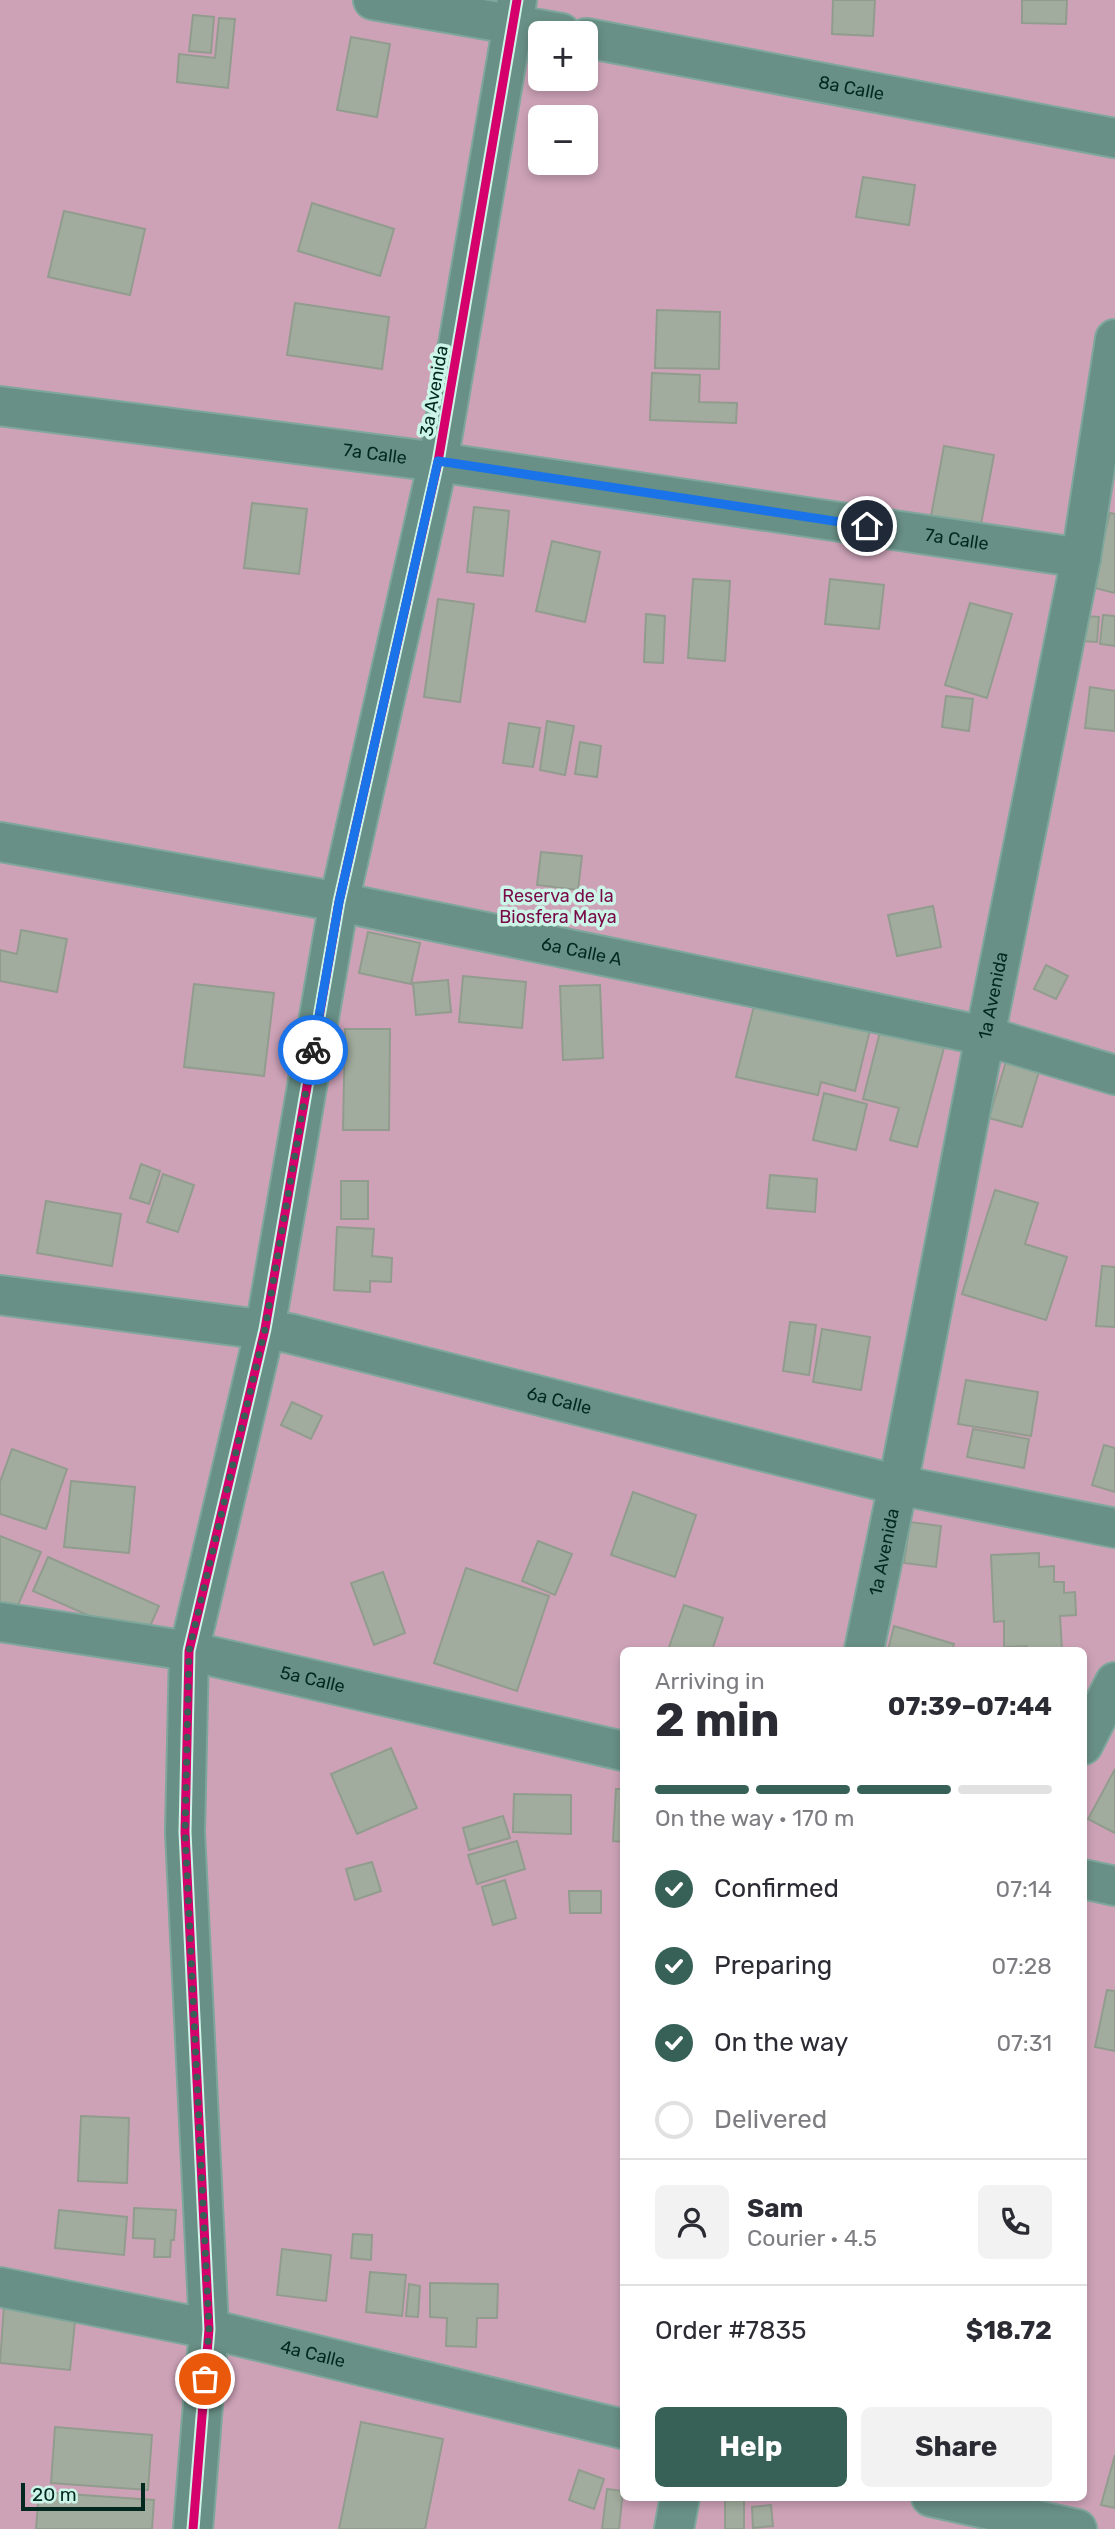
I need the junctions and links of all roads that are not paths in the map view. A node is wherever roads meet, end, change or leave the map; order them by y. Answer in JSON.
{"nodes":[{"id":1,"x":373,"y":0,"type":"edge"},
{"id":2,"x":515,"y":12,"type":"edge"},
{"id":3,"x":535,"y":21,"type":"edge"},
{"id":4,"x":598,"y":40,"type":"edge"},
{"id":5,"x":1115,"y":138,"type":"edge"},
{"id":6,"x":1115,"y":339,"type":"edge"},
{"id":7,"x":0,"y":406,"type":"edge"},
{"id":8,"x":438,"y":461,"type":"junction"},
{"id":9,"x":1081,"y":558,"type":"junction"},
{"id":10,"x":0,"y":842,"type":"edge"},
{"id":11,"x":339,"y":902,"type":"junction"},
{"id":12,"x":985,"y":1037,"type":"junction"},
{"id":13,"x":1115,"y":1075,"type":"edge"},
{"id":14,"x":0,"y":1295,"type":"edge"},
{"id":15,"x":265,"y":1329,"type":"junction"},
{"id":16,"x":898,"y":1485,"type":"junction"},
{"id":17,"x":1115,"y":1528,"type":"edge"},
{"id":18,"x":0,"y":1622,"type":"edge"},
{"id":19,"x":865,"y":1647,"type":"edge"},
{"id":20,"x":189,"y":1651,"type":"junction"},
{"id":21,"x":1115,"y":1682,"type":"edge"},
{"id":22,"x":1087,"y":1737,"type":"edge"},
{"id":23,"x":620,"y":1750,"type":"edge"},
{"id":24,"x":1087,"y":1880,"type":"edge"},
{"id":25,"x":1115,"y":1886,"type":"edge"},
{"id":26,"x":0,"y":2287,"type":"edge"},
{"id":27,"x":209,"y":2329,"type":"junction"},
{"id":28,"x":620,"y":2428,"type":"edge"},
{"id":29,"x":679,"y":2501,"type":"edge"},
{"id":30,"x":949,"y":2501,"type":"edge"},
{"id":31,"x":193,"y":2529,"type":"edge"},
{"id":32,"x":674,"y":2529,"type":"edge"},
{"id":33,"x":1077,"y":2529,"type":"edge"}],
"edges":[{"from":1,"to":2,"type":"street"},
{"from":2,"to":3,"type":"street"},
{"from":2,"to":8,"type":"street","name":"3a Avenida"},
{"from":4,"to":5,"type":"street","name":"8a Calle"},
{"from":6,"to":9,"type":"street","name":"1a Avenida"},
{"from":7,"to":8,"type":"street","name":"7a Calle"},
{"from":8,"to":9,"type":"street","name":"7a Calle"},
{"from":8,"to":11,"type":"street","name":"3a Avenida"},
{"from":9,"to":12,"type":"street","name":"1a Avenida"},
{"from":10,"to":11,"type":"street","name":"6a Calle A"},
{"from":11,"to":12,"type":"street","name":"6a Calle A"},
{"from":11,"to":15,"type":"street","name":"3a Avenida"},
{"from":12,"to":13,"type":"street","name":"6a Calle A"},
{"from":12,"to":16,"type":"street","name":"1a Avenida"},
{"from":14,"to":15,"type":"street","name":"6a Calle"},
{"from":15,"to":16,"type":"street","name":"6a Calle"},
{"from":15,"to":20,"type":"street","name":"3a Avenida"},
{"from":16,"to":17,"type":"street","name":"6a Calle"},
{"from":16,"to":19,"type":"street","name":"1a Avenida"},
{"from":18,"to":20,"type":"street","name":"5a Calle"},
{"from":20,"to":23,"type":"street","name":"5a Calle"},
{"from":20,"to":27,"type":"street","name":"3a Avenida"},
{"from":21,"to":22,"type":"street"},
{"from":24,"to":25,"type":"street"},
{"from":26,"to":27,"type":"street","name":"4a Calle"},
{"from":27,"to":28,"type":"street","name":"4a Calle"},
{"from":27,"to":31,"type":"street","name":"3a Avenida"},
{"from":29,"to":32,"type":"street"},
{"from":30,"to":33,"type":"street"}]}
